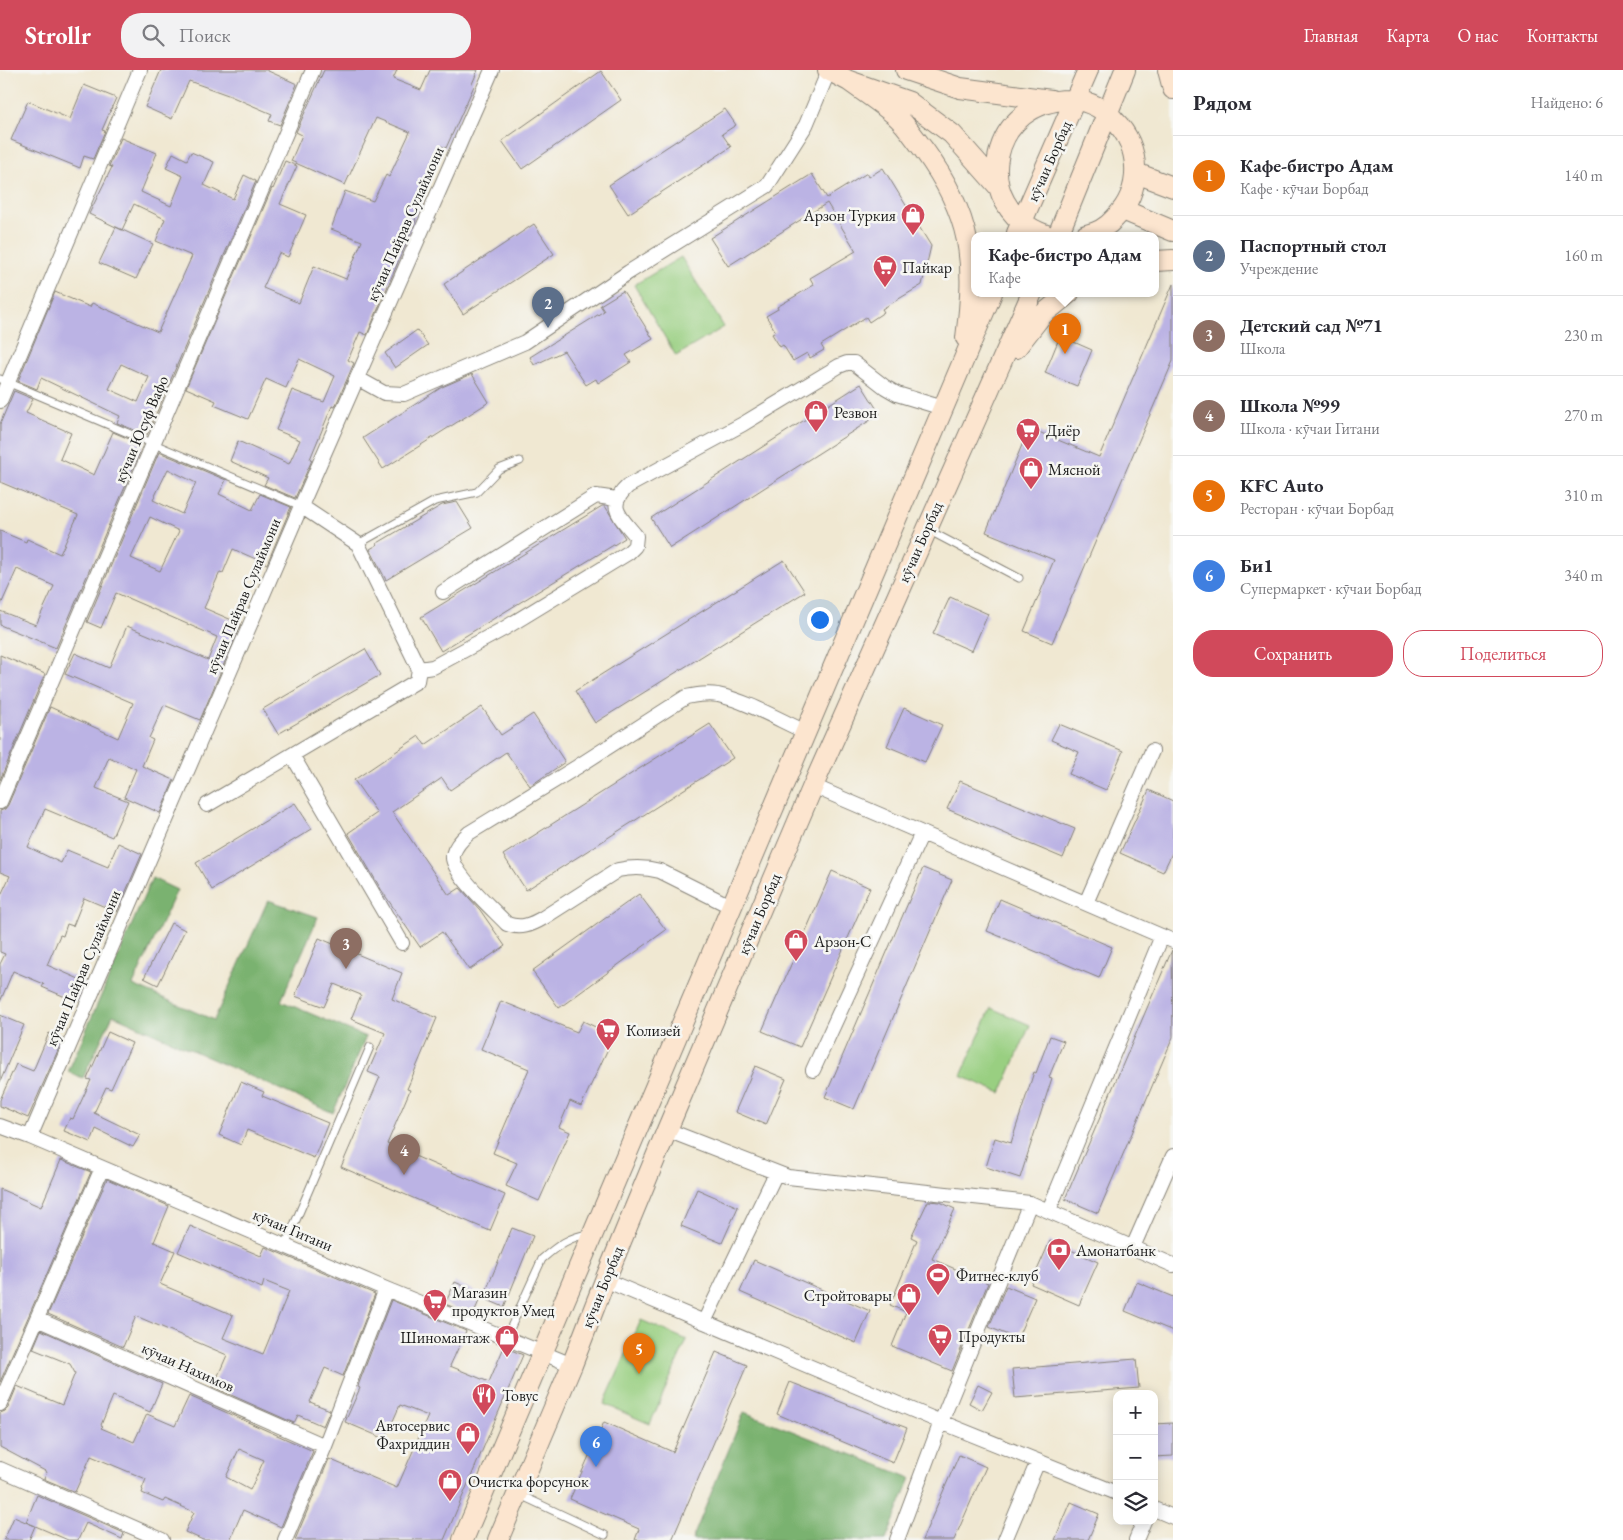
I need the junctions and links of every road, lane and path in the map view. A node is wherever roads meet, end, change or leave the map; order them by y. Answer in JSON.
{"nodes":[{"id":1,"x":140,"y":70,"type":"edge"},
{"id":2,"x":313,"y":70,"type":"edge"},
{"id":3,"x":492,"y":70,"type":"edge"},
{"id":4,"x":906,"y":70,"type":"edge"},
{"id":5,"x":1088,"y":70,"type":"edge"},
{"id":6,"x":1125,"y":70,"type":"edge"},
{"id":7,"x":1168,"y":70,"type":"edge"},
{"id":8,"x":835,"y":73,"type":"edge"},
{"id":9,"x":1173,"y":89,"type":"edge"},
{"id":10,"x":1076,"y":100,"type":"junction"},
{"id":11,"x":1053,"y":101,"type":"junction"},
{"id":12,"x":1107,"y":113,"type":"junction"},
{"id":13,"x":1136,"y":173,"type":"junction"},
{"id":14,"x":998,"y":186,"type":"junction"},
{"id":15,"x":1173,"y":187,"type":"edge"},
{"id":16,"x":1123,"y":210,"type":"junction"},
{"id":17,"x":1019,"y":229,"type":"edge"},
{"id":18,"x":1173,"y":231,"type":"edge"},
{"id":19,"x":1035,"y":232,"type":"edge"},
{"id":20,"x":1059,"y":232,"type":"edge"},
{"id":21,"x":1092,"y":232,"type":"edge"},
{"id":22,"x":1173,"y":260,"type":"edge"},
{"id":23,"x":1159,"y":261,"type":"edge"},
{"id":24,"x":990,"y":297,"type":"edge"},
{"id":25,"x":1030,"y":297,"type":"edge"},
{"id":26,"x":1064,"y":297,"type":"edge"},
{"id":27,"x":962,"y":366,"type":"junction"},
{"id":28,"x":997,"y":371,"type":"junction"},
{"id":29,"x":357,"y":378,"type":"junction"},
{"id":30,"x":4,"y":381,"type":"edge"},
{"id":31,"x":0,"y":401,"type":"edge"},
{"id":32,"x":943,"y":408,"type":"junction"},
{"id":33,"x":154,"y":444,"type":"junction"},
{"id":34,"x":520,"y":461,"type":"dead end"},
{"id":35,"x":617,"y":498,"type":"junction"},
{"id":36,"x":301,"y":506,"type":"junction"},
{"id":37,"x":926,"y":529,"type":"junction"},
{"id":38,"x":358,"y":544,"type":"junction"},
{"id":39,"x":1019,"y":578,"type":"dead end"},
{"id":40,"x":443,"y":592,"type":"dead end"},
{"id":41,"x":419,"y":669,"type":"junction"},
{"id":42,"x":806,"y":732,"type":"junction"},
{"id":43,"x":1152,"y":751,"type":"dead end"},
{"id":44,"x":292,"y":755,"type":"junction"},
{"id":45,"x":813,"y":786,"type":"junction"},
{"id":46,"x":0,"y":802,"type":"edge"},
{"id":47,"x":207,"y":805,"type":"dead end"},
{"id":48,"x":922,"y":833,"type":"junction"},
{"id":49,"x":1086,"y":903,"type":"junction"},
{"id":50,"x":732,"y":907,"type":"junction"},
{"id":51,"x":1167,"y":939,"type":"edge"},
{"id":52,"x":402,"y":943,"type":"dead end"},
{"id":53,"x":370,"y":1048,"type":"dead end"},
{"id":54,"x":813,"y":1070,"type":"dead end"},
{"id":55,"x":0,"y":1126,"type":"edge"},
{"id":56,"x":667,"y":1130,"type":"junction"},
{"id":57,"x":30,"y":1137,"type":"junction"},
{"id":58,"x":1173,"y":1156,"type":"edge"},
{"id":59,"x":102,"y":1168,"type":"junction"},
{"id":60,"x":776,"y":1173,"type":"junction"},
{"id":61,"x":1030,"y":1202,"type":"junction"},
{"id":62,"x":1049,"y":1210,"type":"junction"},
{"id":63,"x":594,"y":1234,"type":"junction"},
{"id":64,"x":285,"y":1246,"type":"junction"},
{"id":65,"x":1133,"y":1247,"type":"junction"},
{"id":66,"x":1173,"y":1265,"type":"edge"},
{"id":67,"x":604,"y":1280,"type":"junction"},
{"id":68,"x":386,"y":1288,"type":"junction"},
{"id":69,"x":37,"y":1319,"type":"junction"},
{"id":70,"x":704,"y":1322,"type":"junction"},
{"id":71,"x":506,"y":1338,"type":"junction"},
{"id":72,"x":543,"y":1353,"type":"junction"},
{"id":73,"x":572,"y":1365,"type":"junction"},
{"id":74,"x":0,"y":1404,"type":"edge"},
{"id":75,"x":941,"y":1422,"type":"junction"},
{"id":76,"x":325,"y":1446,"type":"junction"},
{"id":77,"x":1038,"y":1461,"type":"junction"},
{"id":78,"x":0,"y":1470,"type":"edge"},
{"id":79,"x":1113,"y":1492,"type":"edge"},
{"id":80,"x":518,"y":1494,"type":"junction"},
{"id":81,"x":1158,"y":1511,"type":"edge"},
{"id":82,"x":1173,"y":1517,"type":"edge"},
{"id":83,"x":1142,"y":1525,"type":"edge"},
{"id":84,"x":605,"y":1535,"type":"dead end"},
{"id":85,"x":162,"y":1540,"type":"edge"},
{"id":86,"x":285,"y":1540,"type":"edge"},
{"id":87,"x":463,"y":1540,"type":"edge"},
{"id":88,"x":498,"y":1540,"type":"edge"},
{"id":89,"x":897,"y":1540,"type":"edge"},
{"id":90,"x":1005,"y":1540,"type":"edge"},
{"id":91,"x":1136,"y":1540,"type":"edge"}],
"edges":[{"from":1,"to":30,"type":"street"},
{"from":2,"to":33,"type":"street","name":"кӯчаи Юсуф Вафо"},
{"from":3,"to":29,"type":"street","name":"кӯчаи Пайрав Сулаймони"},
{"from":4,"to":11,"type":"main road"},
{"from":5,"to":10,"type":"main road","name":"кӯчаи Борбад"},
{"from":6,"to":12,"type":"main road"},
{"from":7,"to":9,"type":"main road"},
{"from":8,"to":14,"type":"main road"},
{"from":8,"to":27,"type":"main road"},
{"from":8,"to":29,"type":"street"},
{"from":10,"to":11,"type":"main road","name":"кӯчаи Борбад"},
{"from":10,"to":12,"type":"main road","name":"кӯчаи Борбад"},
{"from":10,"to":17,"type":"main road","name":"кӯчаи Борбад"},
{"from":11,"to":14,"type":"main road","name":"кӯчаи Борбад"},
{"from":12,"to":13,"type":"main road","name":"кӯчаи Борбад"},
{"from":12,"to":20,"type":"main road"},
{"from":13,"to":15,"type":"main road"},
{"from":13,"to":16,"type":"main road","name":"кӯчаи Борбад"},
{"from":14,"to":17,"type":"main road","name":"кӯчаи Борбад"},
{"from":16,"to":18,"type":"main road"},
{"from":16,"to":21,"type":"main road","name":"кӯчаи Борбад"},
{"from":17,"to":19,"type":"main road","name":"кӯчаи Борбад"},
{"from":22,"to":23,"type":"main road"},
{"from":24,"to":27,"type":"main road","name":"кӯчаи Борбад"},
{"from":25,"to":28,"type":"main road","name":"кӯчаи Борбад"},
{"from":26,"to":28,"type":"main road"},
{"from":27,"to":32,"type":"main road","name":"кӯчаи Борбад"},
{"from":28,"to":37,"type":"main road","name":"кӯчаи Борбад"},
{"from":29,"to":36,"type":"street","name":"кӯчаи Пайрав Сулаймони"},
{"from":30,"to":31,"type":"street"},
{"from":30,"to":33,"type":"lane"},
{"from":32,"to":35,"type":"street"},
{"from":32,"to":42,"type":"main road","name":"кӯчаи Борбад"},
{"from":33,"to":36,"type":"lane"},
{"from":33,"to":46,"type":"street","name":"кӯчаи Юсуф Вафо"},
{"from":34,"to":38,"type":"lane"},
{"from":35,"to":40,"type":"street"},
{"from":35,"to":41,"type":"street"},
{"from":36,"to":38,"type":"street"},
{"from":36,"to":57,"type":"street","name":"кӯчаи Пайрав Сулаймони"},
{"from":37,"to":39,"type":"lane"},
{"from":37,"to":45,"type":"main road","name":"кӯчаи Борбад"},
{"from":38,"to":41,"type":"street"},
{"from":41,"to":44,"type":"street"},
{"from":42,"to":50,"type":"main road","name":"кӯчаи Борбад"},
{"from":42,"to":50,"type":"street"},
{"from":43,"to":49,"type":"street"},
{"from":44,"to":47,"type":"street"},
{"from":44,"to":52,"type":"street"},
{"from":45,"to":48,"type":"street"},
{"from":45,"to":56,"type":"main road","name":"кӯчаи Борбад"},
{"from":48,"to":49,"type":"street"},
{"from":48,"to":54,"type":"street"},
{"from":49,"to":51,"type":"street"},
{"from":50,"to":63,"type":"main road","name":"кӯчаи Борбад"},
{"from":51,"to":62,"type":"street"},
{"from":53,"to":64,"type":"lane"},
{"from":55,"to":57,"type":"street","name":"кӯчаи Гитани"},
{"from":56,"to":60,"type":"street"},
{"from":56,"to":67,"type":"main road","name":"кӯчаи Борбад"},
{"from":57,"to":59,"type":"street","name":"кӯчаи Гитани"},
{"from":58,"to":65,"type":"street"},
{"from":59,"to":64,"type":"street","name":"кӯчаи Гитани"},
{"from":59,"to":69,"type":"street"},
{"from":60,"to":61,"type":"street"},
{"from":60,"to":70,"type":"street"},
{"from":61,"to":62,"type":"street"},
{"from":61,"to":75,"type":"street"},
{"from":62,"to":65,"type":"street"},
{"from":63,"to":71,"type":"lane"},
{"from":63,"to":72,"type":"main road","name":"кӯчаи Борбад"},
{"from":64,"to":68,"type":"street","name":"кӯчаи Гитани"},
{"from":65,"to":66,"type":"street"},
{"from":67,"to":70,"type":"street"},
{"from":67,"to":73,"type":"main road","name":"кӯчаи Борбад"},
{"from":68,"to":71,"type":"street","name":"кӯчаи Гитани"},
{"from":68,"to":76,"type":"street"},
{"from":69,"to":74,"type":"street"},
{"from":69,"to":76,"type":"street","name":"кӯчаи Нахимов"},
{"from":70,"to":75,"type":"street"},
{"from":71,"to":72,"type":"street","name":"кӯчаи Гитани"},
{"from":72,"to":73,"type":"street","name":"кӯчаи Гитани"},
{"from":72,"to":87,"type":"main road","name":"кӯчаи Борбад"},
{"from":73,"to":80,"type":"main road","name":"кӯчаи Борбад"},
{"from":75,"to":77,"type":"street"},
{"from":75,"to":89,"type":"street"},
{"from":76,"to":86,"type":"street"},
{"from":77,"to":79,"type":"street"},
{"from":77,"to":90,"type":"street"},
{"from":78,"to":85,"type":"street"},
{"from":80,"to":84,"type":"lane"},
{"from":80,"to":88,"type":"main road","name":"кӯчаи Борбад"},
{"from":81,"to":82,"type":"street"},
{"from":83,"to":91,"type":"street"}]}
